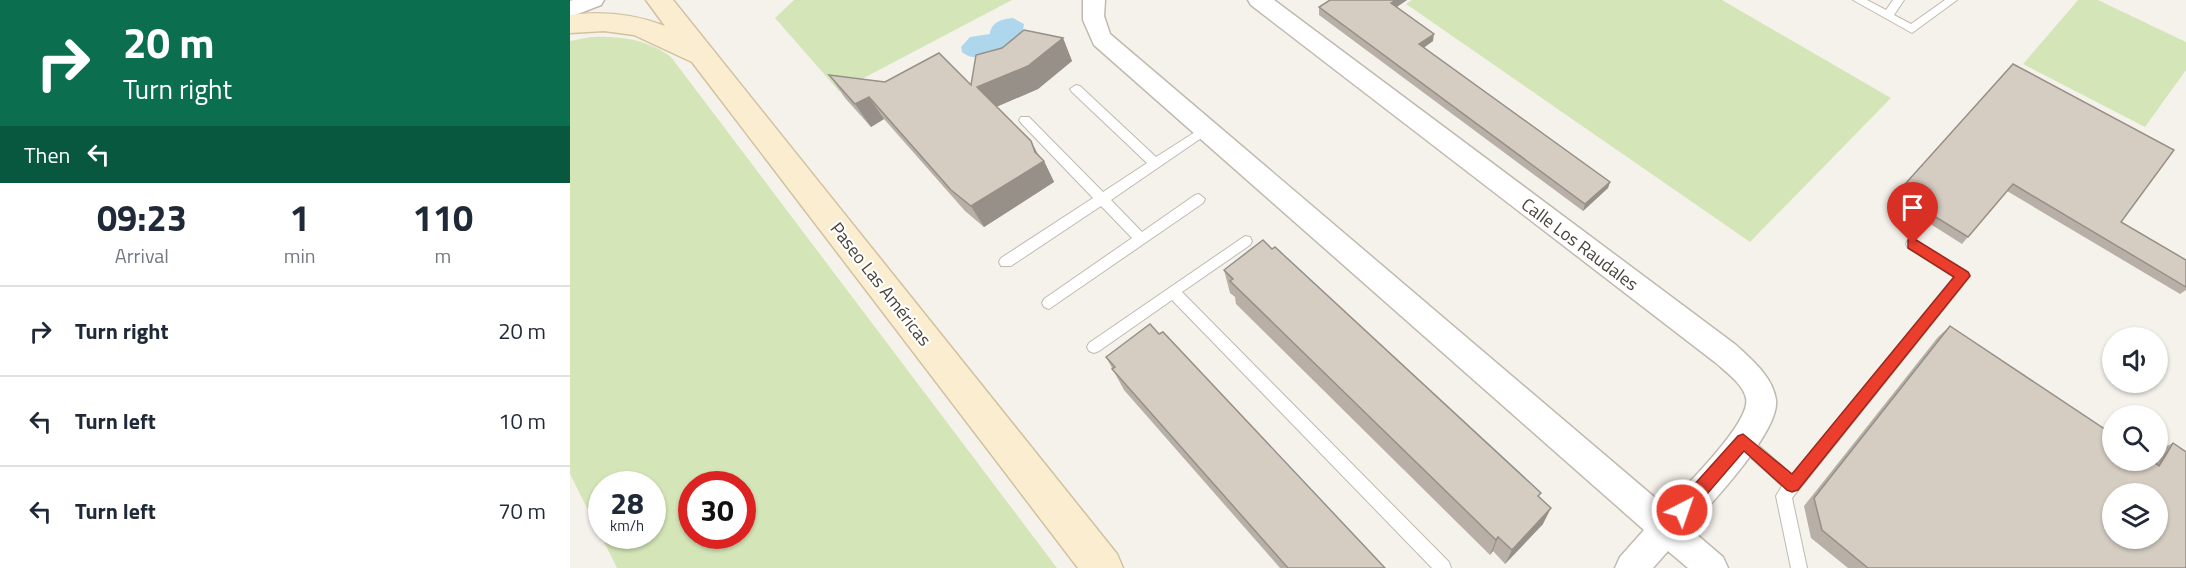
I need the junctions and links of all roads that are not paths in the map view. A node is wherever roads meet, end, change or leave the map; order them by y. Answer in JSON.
{"nodes":[{"id":1,"x":592,"y":0,"type":"edge"},
{"id":2,"x":1094,"y":0,"type":"edge"},
{"id":3,"x":1259,"y":0,"type":"edge"},
{"id":4,"x":1858,"y":0,"type":"edge"},
{"id":5,"x":1899,"y":0,"type":"edge"},
{"id":6,"x":1952,"y":0,"type":"edge"},
{"id":7,"x":661,"y":1,"type":"edge"},
{"id":8,"x":570,"y":10,"type":"edge"},
{"id":9,"x":1888,"y":16,"type":"junction"},
{"id":10,"x":570,"y":24,"type":"edge"},
{"id":11,"x":707,"y":61,"type":"junction"},
{"id":12,"x":1076,"y":89,"type":"dead end"},
{"id":13,"x":1025,"y":120,"type":"dead end"},
{"id":14,"x":1207,"y":130,"type":"junction"},
{"id":15,"x":1155,"y":164,"type":"junction"},
{"id":16,"x":1102,"y":198,"type":"junction"},
{"id":17,"x":1199,"y":199,"type":"dead end"},
{"id":18,"x":1141,"y":239,"type":"junction"},
{"id":19,"x":1245,"y":242,"type":"dead end"},
{"id":20,"x":1913,"y":244,"type":"dead end"},
{"id":21,"x":1006,"y":262,"type":"dead end"},
{"id":22,"x":1173,"y":292,"type":"junction"},
{"id":23,"x":1049,"y":303,"type":"dead end"},
{"id":24,"x":1094,"y":347,"type":"dead end"},
{"id":25,"x":1743,"y":441,"type":"junction"},
{"id":26,"x":1792,"y":485,"type":"junction"},
{"id":27,"x":1667,"y":528,"type":"junction"},
{"id":28,"x":1103,"y":568,"type":"edge"},
{"id":29,"x":1443,"y":568,"type":"edge"},
{"id":30,"x":1631,"y":568,"type":"edge"},
{"id":31,"x":1712,"y":568,"type":"edge"},
{"id":32,"x":1799,"y":568,"type":"edge"}],
"edges":[{"from":1,"to":8,"type":"street"},
{"from":2,"to":14,"type":"street"},
{"from":3,"to":25,"type":"street","name":"Calle Los Raudales"},
{"from":4,"to":9,"type":"lane"},
{"from":5,"to":9,"type":"lane"},
{"from":6,"to":9,"type":"lane"},
{"from":7,"to":11,"type":"main road","name":"Paseo Las Américas"},
{"from":10,"to":11,"type":"main road"},
{"from":11,"to":28,"type":"main road","name":"Paseo Las Américas"},
{"from":12,"to":15,"type":"lane"},
{"from":13,"to":16,"type":"lane"},
{"from":14,"to":15,"type":"lane"},
{"from":14,"to":27,"type":"street"},
{"from":15,"to":16,"type":"lane"},
{"from":16,"to":18,"type":"lane"},
{"from":16,"to":21,"type":"lane"},
{"from":17,"to":18,"type":"lane"},
{"from":18,"to":23,"type":"lane"},
{"from":19,"to":22,"type":"lane"},
{"from":20,"to":26,"type":"lane"},
{"from":22,"to":24,"type":"lane"},
{"from":22,"to":29,"type":"lane"},
{"from":25,"to":26,"type":"lane"},
{"from":25,"to":27,"type":"street","name":"Calle Los Raudales"},
{"from":26,"to":32,"type":"lane"},
{"from":27,"to":30,"type":"street","name":"Calle Los Raudales"},
{"from":27,"to":31,"type":"street"}]}
